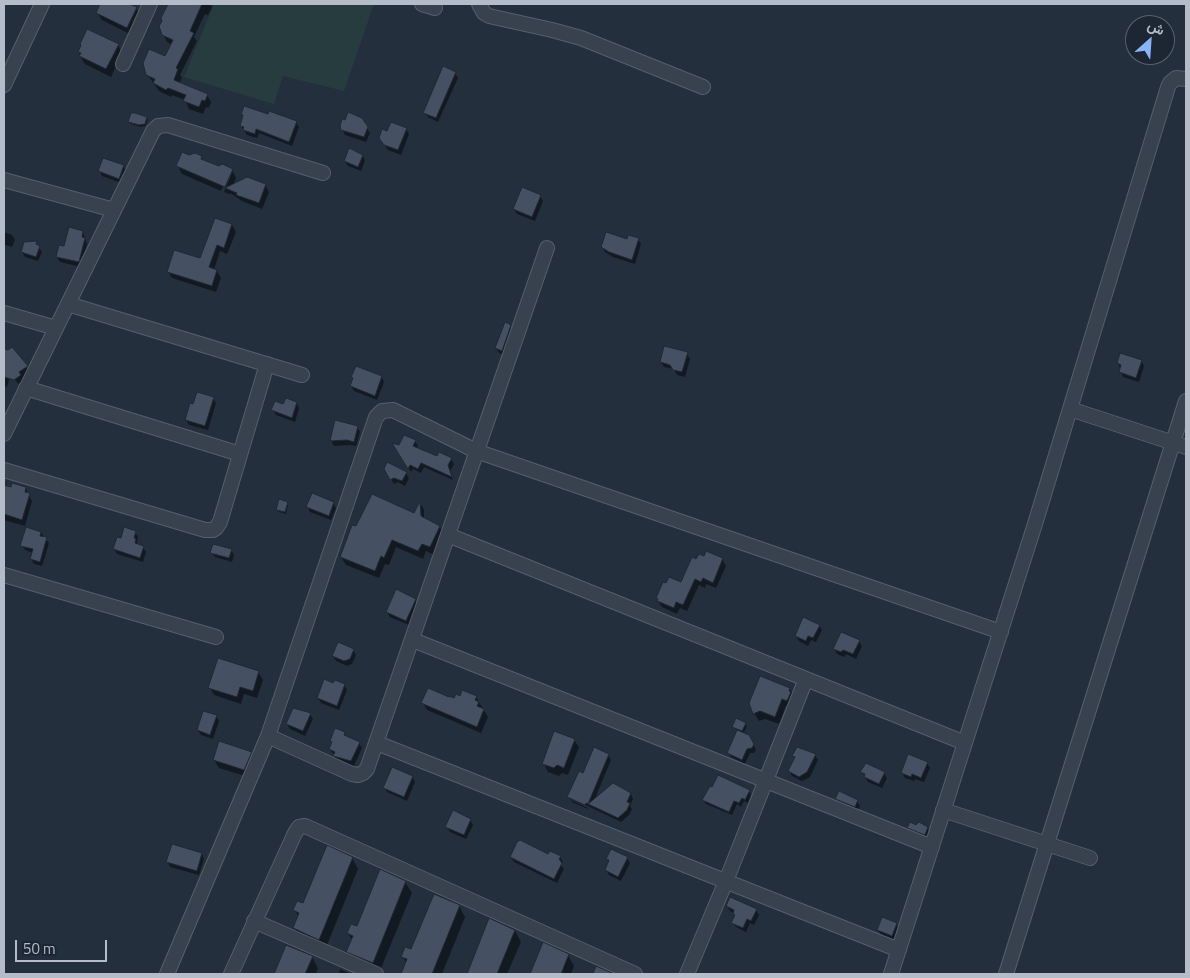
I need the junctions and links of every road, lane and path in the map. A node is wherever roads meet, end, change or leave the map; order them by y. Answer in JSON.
{"nodes":[{"id":1,"x":42,"y":4,"type":"edge"},
{"id":2,"x":150,"y":4,"type":"edge"},
{"id":3,"x":479,"y":4,"type":"edge"},
{"id":4,"x":123,"y":64,"type":"dead end"},
{"id":5,"x":1186,"y":79,"type":"edge"},
{"id":6,"x":4,"y":85,"type":"edge"},
{"id":7,"x":703,"y":87,"type":"dead end"},
{"id":8,"x":323,"y":173,"type":"dead end"},
{"id":9,"x":4,"y":180,"type":"edge"},
{"id":10,"x":114,"y":210,"type":"junction"},
{"id":11,"x":547,"y":248,"type":"dead end"},
{"id":12,"x":68,"y":304,"type":"junction"},
{"id":13,"x":4,"y":313,"type":"edge"},
{"id":14,"x":56,"y":328,"type":"junction"},
{"id":15,"x":267,"y":364,"type":"junction"},
{"id":16,"x":302,"y":375,"type":"dead end"},
{"id":17,"x":26,"y":388,"type":"junction"},
{"id":18,"x":1186,"y":401,"type":"edge"},
{"id":19,"x":1070,"y":409,"type":"junction"},
{"id":20,"x":4,"y":434,"type":"edge"},
{"id":21,"x":1180,"y":445,"type":"edge"},
{"id":22,"x":476,"y":451,"type":"junction"},
{"id":23,"x":240,"y":454,"type":"junction"},
{"id":24,"x":4,"y":470,"type":"edge"},
{"id":25,"x":448,"y":535,"type":"junction"},
{"id":26,"x":4,"y":575,"type":"edge"},
{"id":27,"x":1001,"y":632,"type":"junction"},
{"id":28,"x":216,"y":637,"type":"dead end"},
{"id":29,"x":413,"y":640,"type":"junction"},
{"id":30,"x":806,"y":679,"type":"junction"},
{"id":31,"x":268,"y":736,"type":"junction"},
{"id":32,"x":376,"y":743,"type":"junction"},
{"id":33,"x":965,"y":743,"type":"junction"},
{"id":34,"x":766,"y":781,"type":"junction"},
{"id":35,"x":943,"y":810,"type":"junction"},
{"id":36,"x":1048,"y":844,"type":"junction"},
{"id":37,"x":932,"y":847,"type":"junction"},
{"id":38,"x":1090,"y":858,"type":"dead end"},
{"id":39,"x":726,"y":881,"type":"junction"},
{"id":40,"x":254,"y":921,"type":"junction"},
{"id":41,"x":899,"y":950,"type":"junction"},
{"id":42,"x":167,"y":974,"type":"edge"},
{"id":43,"x":231,"y":974,"type":"edge"},
{"id":44,"x":376,"y":974,"type":"edge"},
{"id":45,"x":635,"y":974,"type":"edge"},
{"id":46,"x":687,"y":974,"type":"edge"},
{"id":47,"x":891,"y":974,"type":"edge"},
{"id":48,"x":1006,"y":974,"type":"edge"}],
"edges":[{"from":1,"to":6,"type":"street"},
{"from":2,"to":4,"type":"street"},
{"from":3,"to":7,"type":"street"},
{"from":5,"to":19,"type":"street"},
{"from":8,"to":10,"type":"street"},
{"from":9,"to":10,"type":"street"},
{"from":10,"to":12,"type":"street"},
{"from":11,"to":22,"type":"street"},
{"from":12,"to":14,"type":"street"},
{"from":12,"to":15,"type":"street"},
{"from":13,"to":14,"type":"street"},
{"from":14,"to":17,"type":"street"},
{"from":15,"to":16,"type":"street"},
{"from":15,"to":23,"type":"street"},
{"from":17,"to":20,"type":"street"},
{"from":17,"to":23,"type":"street"},
{"from":18,"to":21,"type":"street"},
{"from":19,"to":21,"type":"street"},
{"from":19,"to":27,"type":"street"},
{"from":21,"to":36,"type":"street"},
{"from":22,"to":25,"type":"street"},
{"from":22,"to":27,"type":"street"},
{"from":22,"to":31,"type":"street"},
{"from":23,"to":24,"type":"street"},
{"from":25,"to":29,"type":"street"},
{"from":25,"to":30,"type":"street"},
{"from":26,"to":28,"type":"street"},
{"from":27,"to":33,"type":"street"},
{"from":29,"to":32,"type":"street"},
{"from":29,"to":34,"type":"street"},
{"from":30,"to":33,"type":"street"},
{"from":30,"to":34,"type":"street"},
{"from":31,"to":32,"type":"street"},
{"from":31,"to":42,"type":"street"},
{"from":32,"to":39,"type":"street"},
{"from":33,"to":35,"type":"street"},
{"from":34,"to":37,"type":"street"},
{"from":34,"to":39,"type":"street"},
{"from":35,"to":36,"type":"street"},
{"from":35,"to":37,"type":"street"},
{"from":36,"to":38,"type":"street"},
{"from":36,"to":48,"type":"street"},
{"from":37,"to":41,"type":"street"},
{"from":39,"to":41,"type":"street"},
{"from":39,"to":46,"type":"street"},
{"from":40,"to":43,"type":"street"},
{"from":40,"to":44,"type":"street"},
{"from":40,"to":45,"type":"street"},
{"from":41,"to":47,"type":"street"}]}
